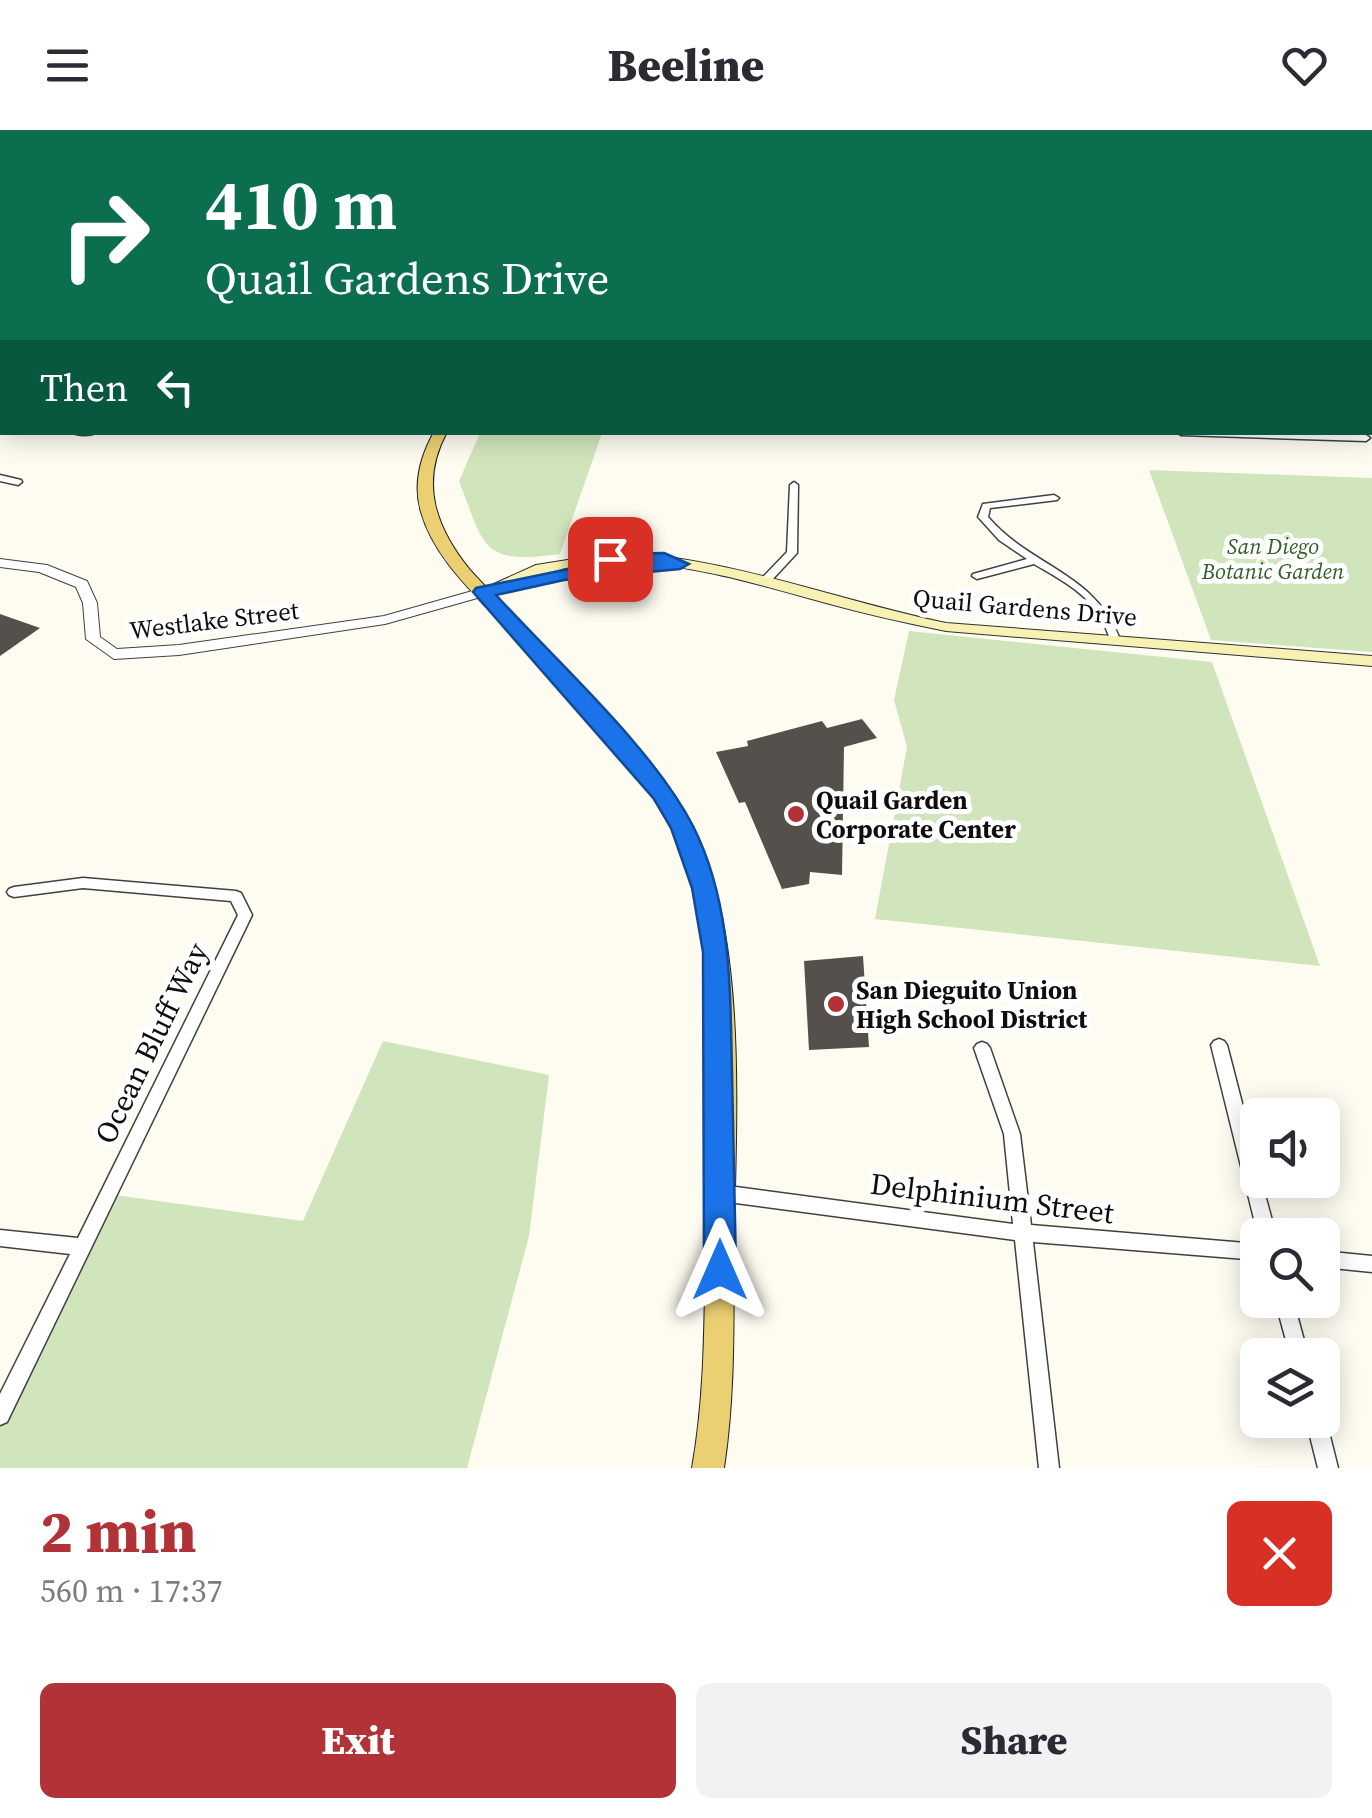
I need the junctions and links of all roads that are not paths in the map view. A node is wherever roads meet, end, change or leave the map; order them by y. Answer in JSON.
{"nodes":[{"id":1,"x":439,"y":435,"type":"edge"},
{"id":2,"x":1274,"y":435,"type":"edge"},
{"id":3,"x":1366,"y":438,"type":"dead end"},
{"id":4,"x":0,"y":478,"type":"edge"},
{"id":5,"x":18,"y":482,"type":"dead end"},
{"id":6,"x":794,"y":485,"type":"dead end"},
{"id":7,"x":1054,"y":498,"type":"dead end"},
{"id":8,"x":1036,"y":560,"type":"junction"},
{"id":9,"x":0,"y":563,"type":"edge"},
{"id":10,"x":977,"y":576,"type":"dead end"},
{"id":11,"x":767,"y":579,"type":"junction"},
{"id":12,"x":483,"y":592,"type":"junction"},
{"id":13,"x":1115,"y":638,"type":"junction"},
{"id":14,"x":1372,"y":661,"type":"edge"},
{"id":15,"x":14,"y":892,"type":"dead end"},
{"id":16,"x":1218,"y":1044,"type":"dead end"},
{"id":17,"x":982,"y":1048,"type":"dead end"},
{"id":18,"x":721,"y":1193,"type":"junction"},
{"id":19,"x":1264,"y":1218,"type":"edge"},
{"id":20,"x":1024,"y":1233,"type":"junction"},
{"id":21,"x":0,"y":1238,"type":"edge"},
{"id":22,"x":82,"y":1247,"type":"junction"},
{"id":23,"x":1240,"y":1251,"type":"edge"},
{"id":24,"x":1340,"y":1261,"type":"edge"},
{"id":25,"x":1372,"y":1264,"type":"edge"},
{"id":26,"x":0,"y":1415,"type":"edge"},
{"id":27,"x":1320,"y":1438,"type":"edge"},
{"id":28,"x":708,"y":1468,"type":"edge"},
{"id":29,"x":1048,"y":1468,"type":"edge"},
{"id":30,"x":1328,"y":1468,"type":"edge"}],
"edges":[{"from":1,"to":12,"type":"main road"},
{"from":2,"to":3,"type":"street"},
{"from":4,"to":5,"type":"street"},
{"from":6,"to":11,"type":"street"},
{"from":7,"to":8,"type":"street"},
{"from":8,"to":10,"type":"street"},
{"from":8,"to":13,"type":"street"},
{"from":9,"to":12,"type":"street","name":"Westlake Street"},
{"from":11,"to":12,"type":"main road","name":"Quail Gardens Drive"},
{"from":11,"to":13,"type":"main road","name":"Quail Gardens Drive"},
{"from":12,"to":18,"type":"main road"},
{"from":13,"to":14,"type":"main road","name":"Quail Gardens Drive"},
{"from":15,"to":22,"type":"street","name":"Ocean Bluff Way"},
{"from":16,"to":19,"type":"street"},
{"from":17,"to":20,"type":"street"},
{"from":18,"to":20,"type":"street","name":"Delphinium Street"},
{"from":18,"to":28,"type":"main road"},
{"from":20,"to":23,"type":"street","name":"Delphinium Street"},
{"from":20,"to":29,"type":"street"},
{"from":21,"to":22,"type":"street"},
{"from":22,"to":26,"type":"street","name":"Ocean Bluff Way"},
{"from":24,"to":25,"type":"street"},
{"from":27,"to":30,"type":"street"}]}
